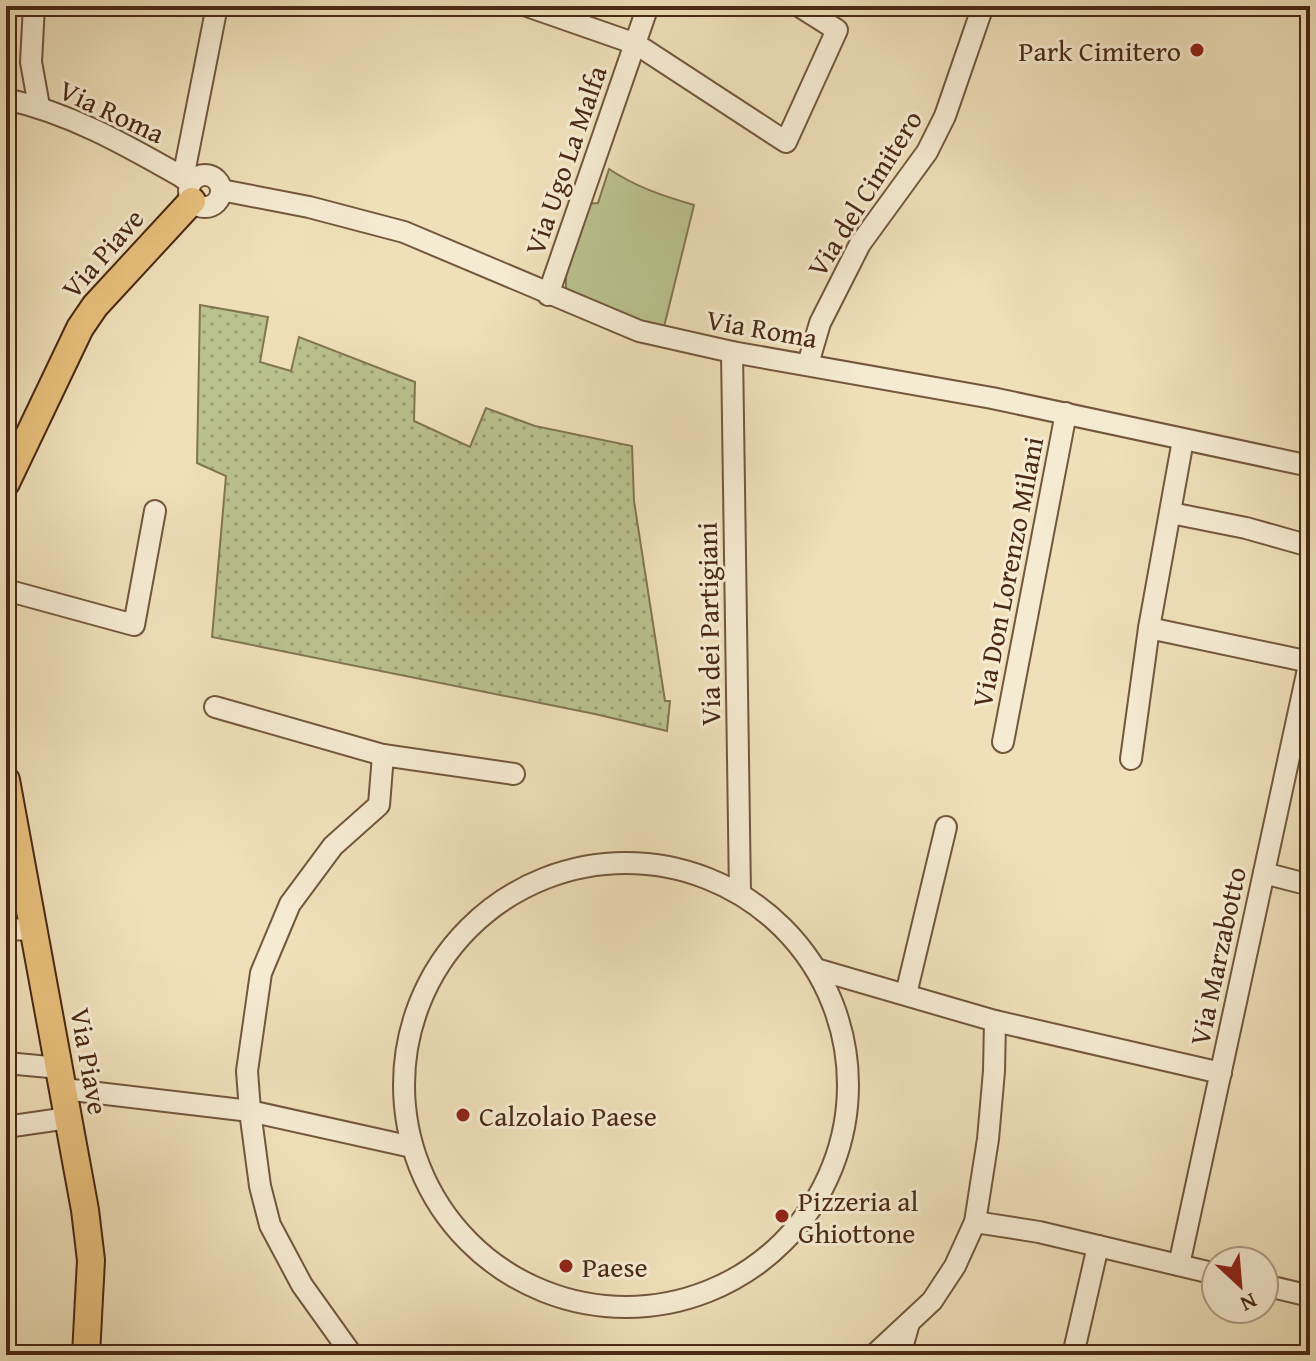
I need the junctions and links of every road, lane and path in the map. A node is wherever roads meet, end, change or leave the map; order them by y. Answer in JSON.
{"nodes":[{"id":1,"x":34,"y":6,"type":"edge"},
{"id":2,"x":217,"y":6,"type":"edge"},
{"id":3,"x":527,"y":6,"type":"edge"},
{"id":4,"x":648,"y":6,"type":"edge"},
{"id":5,"x":799,"y":6,"type":"edge"},
{"id":6,"x":983,"y":6,"type":"edge"},
{"id":7,"x":636,"y":44,"type":"junction"},
{"id":8,"x":6,"y":99,"type":"edge"},
{"id":9,"x":39,"y":106,"type":"junction"},
{"id":10,"x":189,"y":187,"type":"junction"},
{"id":11,"x":548,"y":295,"type":"junction"},
{"id":12,"x":732,"y":352,"type":"junction"},
{"id":13,"x":808,"y":364,"type":"junction"},
{"id":14,"x":1066,"y":413,"type":"junction"},
{"id":15,"x":1183,"y":440,"type":"junction"},
{"id":16,"x":1310,"y":466,"type":"edge"},
{"id":17,"x":6,"y":483,"type":"edge"},
{"id":18,"x":155,"y":511,"type":"dead end"},
{"id":19,"x":1171,"y":513,"type":"junction"},
{"id":20,"x":1310,"y":546,"type":"edge"},
{"id":21,"x":6,"y":590,"type":"edge"},
{"id":22,"x":1149,"y":628,"type":"junction"},
{"id":23,"x":1310,"y":661,"type":"edge"},
{"id":24,"x":215,"y":707,"type":"dead end"},
{"id":25,"x":1003,"y":742,"type":"dead end"},
{"id":26,"x":383,"y":755,"type":"junction"},
{"id":27,"x":1131,"y":759,"type":"dead end"},
{"id":28,"x":514,"y":774,"type":"dead end"},
{"id":29,"x":6,"y":780,"type":"edge"},
{"id":30,"x":946,"y":827,"type":"dead end"},
{"id":31,"x":1264,"y":873,"type":"junction"},
{"id":32,"x":1310,"y":885,"type":"edge"},
{"id":33,"x":740,"y":894,"type":"junction"},
{"id":34,"x":6,"y":929,"type":"edge"},
{"id":35,"x":34,"y":930,"type":"junction"},
{"id":36,"x":816,"y":969,"type":"junction"},
{"id":37,"x":906,"y":994,"type":"junction"},
{"id":38,"x":995,"y":1021,"type":"junction"},
{"id":39,"x":6,"y":1063,"type":"edge"},
{"id":40,"x":1221,"y":1073,"type":"junction"},
{"id":41,"x":62,"y":1078,"type":"junction"},
{"id":42,"x":250,"y":1111,"type":"junction"},
{"id":43,"x":68,"y":1118,"type":"junction"},
{"id":44,"x":6,"y":1127,"type":"edge"},
{"id":45,"x":412,"y":1147,"type":"junction"},
{"id":46,"x":975,"y":1222,"type":"junction"},
{"id":47,"x":1098,"y":1246,"type":"junction"},
{"id":48,"x":1179,"y":1265,"type":"junction"},
{"id":49,"x":1200,"y":1270,"type":"edge"},
{"id":50,"x":1280,"y":1289,"type":"edge"},
{"id":51,"x":1310,"y":1296,"type":"edge"},
{"id":52,"x":909,"y":1323,"type":"junction"},
{"id":53,"x":86,"y":1355,"type":"edge"},
{"id":54,"x":352,"y":1355,"type":"edge"},
{"id":55,"x":874,"y":1355,"type":"edge"},
{"id":56,"x":900,"y":1355,"type":"edge"},
{"id":57,"x":1073,"y":1355,"type":"edge"}],
"edges":[{"from":1,"to":9,"type":"street"},
{"from":2,"to":10,"type":"street"},
{"from":3,"to":7,"type":"street","name":"Via Ugo La Malfa"},
{"from":4,"to":7,"type":"street","name":"Via Ugo La Malfa"},
{"from":5,"to":7,"type":"street","name":"Via Ugo La Malfa"},
{"from":6,"to":13,"type":"street","name":"Via del Cimitero"},
{"from":7,"to":11,"type":"street","name":"Via Ugo La Malfa"},
{"from":8,"to":9,"type":"street","name":"Via Roma"},
{"from":9,"to":10,"type":"street","name":"Via Roma"},
{"from":10,"to":11,"type":"street","name":"Via Roma"},
{"from":10,"to":17,"type":"main road","name":"Via Piave"},
{"from":11,"to":12,"type":"street","name":"Via Roma"},
{"from":12,"to":13,"type":"street","name":"Via Roma"},
{"from":12,"to":33,"type":"street","name":"Via dei Partigiani"},
{"from":13,"to":14,"type":"street","name":"Via Roma"},
{"from":14,"to":15,"type":"street","name":"Via Roma"},
{"from":14,"to":25,"type":"street","name":"Via Don Lorenzo Milani"},
{"from":15,"to":16,"type":"street","name":"Via Roma"},
{"from":15,"to":19,"type":"street"},
{"from":18,"to":21,"type":"street"},
{"from":19,"to":20,"type":"street"},
{"from":19,"to":22,"type":"street"},
{"from":22,"to":23,"type":"street"},
{"from":22,"to":27,"type":"street"},
{"from":23,"to":31,"type":"street","name":"Via Marzabotto"},
{"from":24,"to":26,"type":"street"},
{"from":26,"to":28,"type":"street"},
{"from":26,"to":42,"type":"street"},
{"from":29,"to":35,"type":"main road","name":"Via Piave"},
{"from":30,"to":37,"type":"street"},
{"from":31,"to":32,"type":"street"},
{"from":31,"to":40,"type":"street","name":"Via Marzabotto"},
{"from":33,"to":36,"type":"street"},
{"from":33,"to":45,"type":"street"},
{"from":34,"to":35,"type":"street"},
{"from":35,"to":41,"type":"main road","name":"Via Piave"},
{"from":36,"to":37,"type":"street"},
{"from":36,"to":45,"type":"street"},
{"from":37,"to":38,"type":"street"},
{"from":38,"to":40,"type":"street"},
{"from":38,"to":46,"type":"street"},
{"from":39,"to":41,"type":"street"},
{"from":40,"to":48,"type":"street","name":"Via Marzabotto"},
{"from":41,"to":42,"type":"street"},
{"from":41,"to":43,"type":"main road","name":"Via Piave"},
{"from":42,"to":45,"type":"street"},
{"from":42,"to":54,"type":"street"},
{"from":43,"to":44,"type":"street"},
{"from":43,"to":53,"type":"main road","name":"Via Piave"},
{"from":46,"to":47,"type":"street"},
{"from":46,"to":52,"type":"street"},
{"from":47,"to":48,"type":"street"},
{"from":47,"to":57,"type":"street"},
{"from":48,"to":49,"type":"street"},
{"from":50,"to":51,"type":"street"},
{"from":52,"to":55,"type":"street"},
{"from":52,"to":56,"type":"street"}]}
